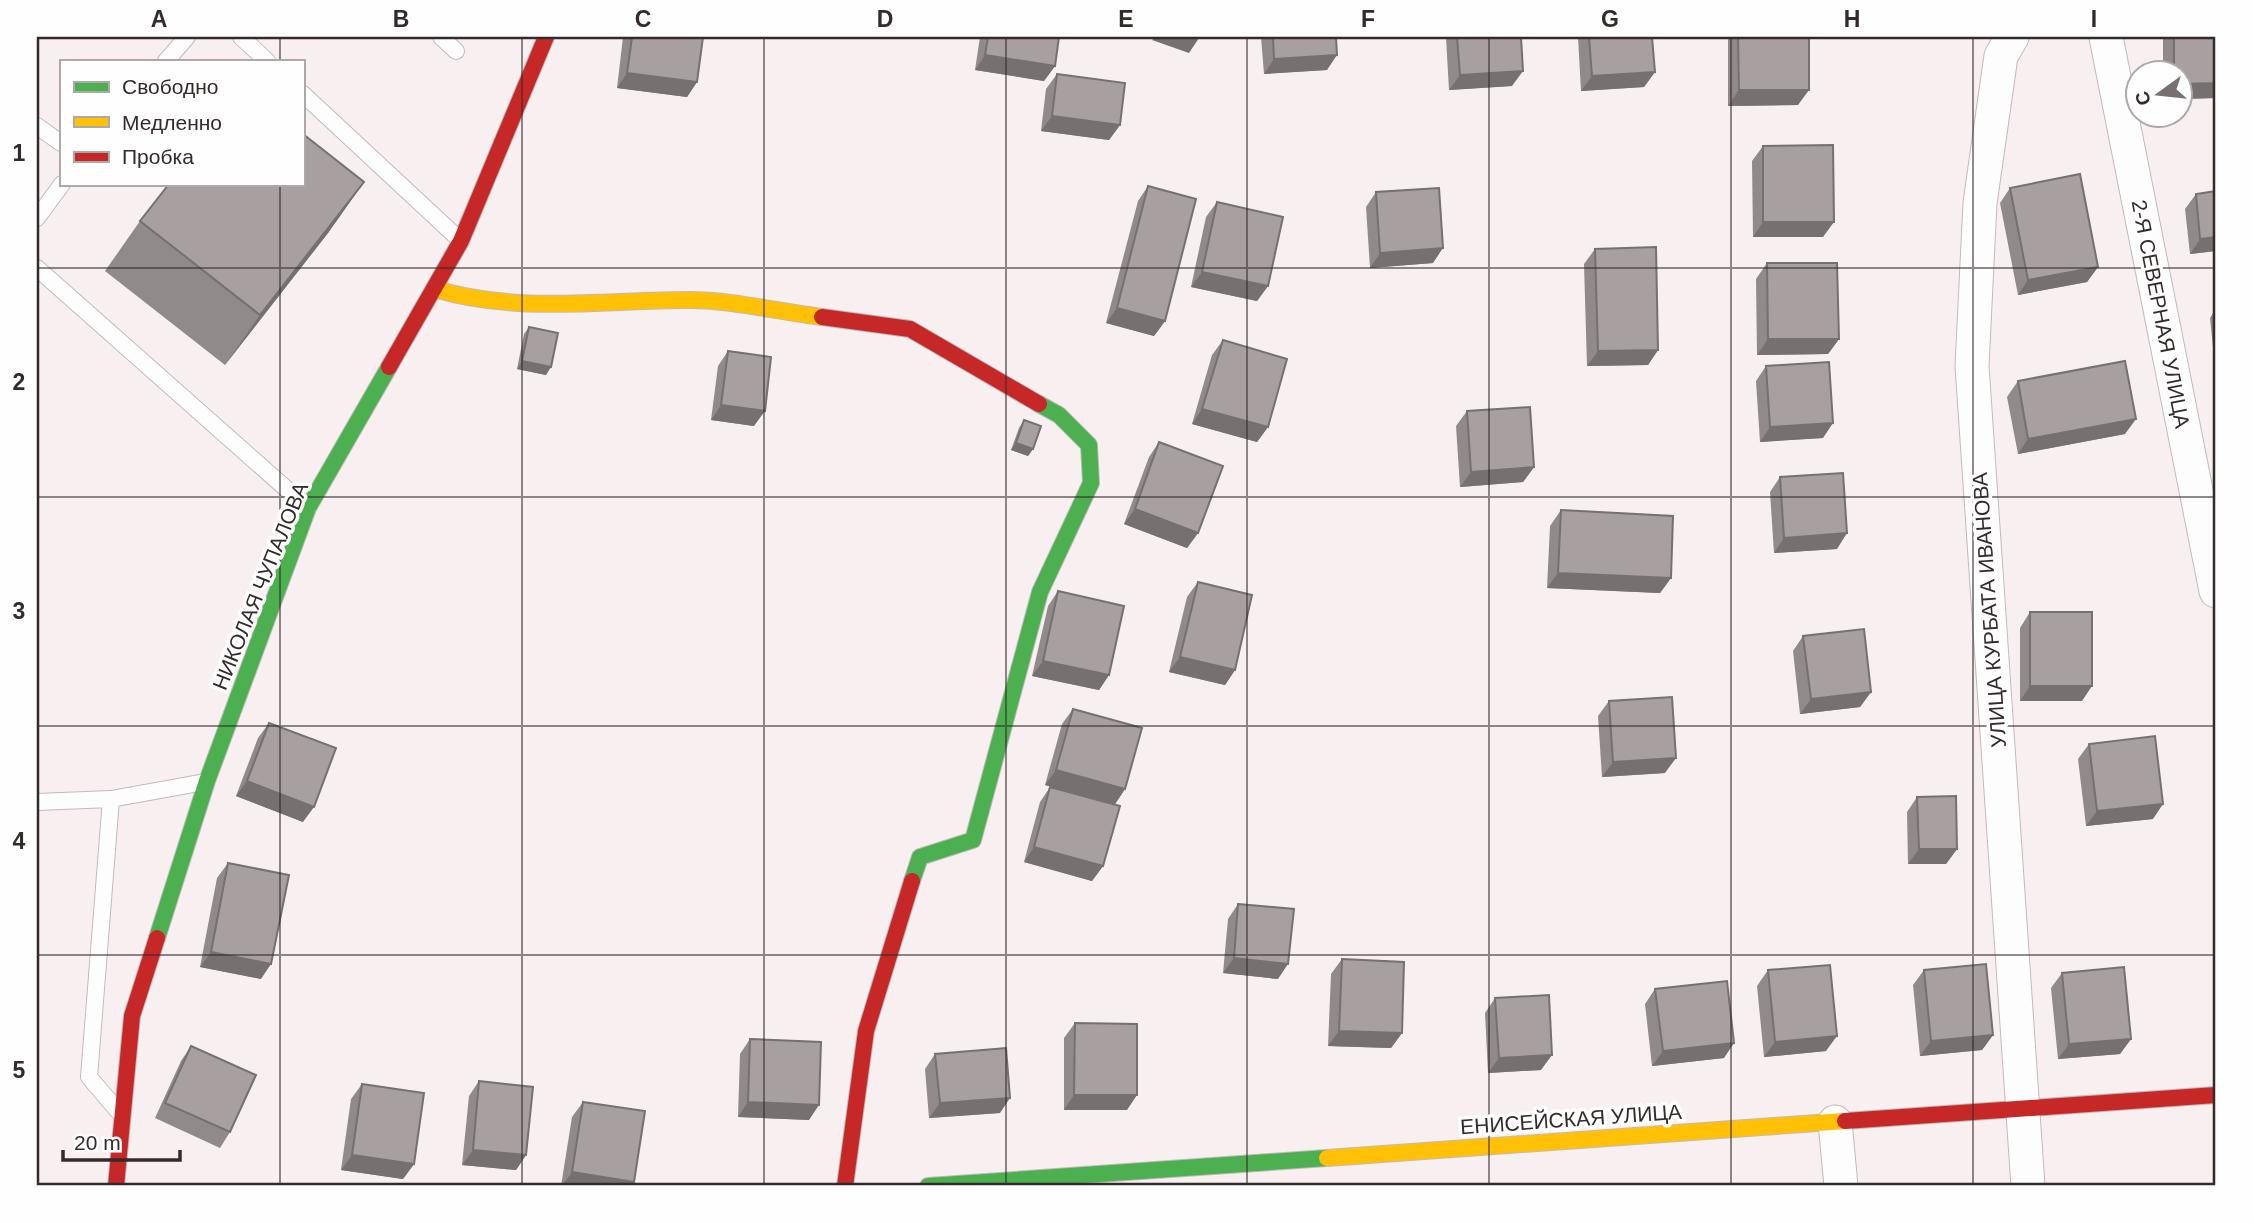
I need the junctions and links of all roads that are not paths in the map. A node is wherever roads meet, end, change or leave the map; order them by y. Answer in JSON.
{"nodes":[{"id":1,"x":187,"y":37,"type":"edge"},
{"id":2,"x":241,"y":37,"type":"edge"},
{"id":3,"x":441,"y":37,"type":"edge"},
{"id":4,"x":546,"y":37,"type":"edge"},
{"id":5,"x":2012,"y":37,"type":"edge"},
{"id":6,"x":2106,"y":37,"type":"edge"},
{"id":7,"x":456,"y":51,"type":"dead end"},
{"id":8,"x":167,"y":60,"type":"edge"},
{"id":9,"x":266,"y":60,"type":"edge"},
{"id":10,"x":304,"y":95,"type":"edge"},
{"id":11,"x":37,"y":126,"type":"edge"},
{"id":12,"x":60,"y":142,"type":"edge"},
{"id":13,"x":61,"y":186,"type":"edge"},
{"id":14,"x":37,"y":218,"type":"edge"},
{"id":15,"x":461,"y":241,"type":"junction"},
{"id":16,"x":37,"y":268,"type":"edge"},
{"id":17,"x":435,"y":289,"type":"junction"},
{"id":18,"x":308,"y":508,"type":"junction"},
{"id":19,"x":2216,"y":592,"type":"edge"},
{"id":20,"x":207,"y":781,"type":"junction"},
{"id":21,"x":111,"y":799,"type":"junction"},
{"id":22,"x":37,"y":802,"type":"edge"},
{"id":23,"x":2216,"y":1095,"type":"edge"},
{"id":24,"x":2022,"y":1107,"type":"junction"},
{"id":25,"x":123,"y":1118,"type":"junction"},
{"id":26,"x":1835,"y":1122,"type":"junction"},
{"id":27,"x":116,"y":1186,"type":"edge"},
{"id":28,"x":845,"y":1186,"type":"edge"},
{"id":29,"x":928,"y":1186,"type":"edge"},
{"id":30,"x":1841,"y":1186,"type":"edge"},
{"id":31,"x":2028,"y":1186,"type":"edge"}],
"edges":[{"from":1,"to":8,"type":"lane"},
{"from":2,"to":9,"type":"lane"},
{"from":3,"to":7,"type":"lane"},
{"from":4,"to":15,"type":"street","name":"НИКОЛАЯ ЧУПАЛОВА"},
{"from":5,"to":24,"type":"street","name":"УЛИЦА КУРБАТА ИВАНОВА"},
{"from":6,"to":19,"type":"street","name":"2-Я СЕВЕРНАЯ УЛИЦА"},
{"from":10,"to":15,"type":"lane"},
{"from":11,"to":12,"type":"lane"},
{"from":13,"to":14,"type":"lane"},
{"from":15,"to":17,"type":"street","name":"НИКОЛАЯ ЧУПАЛОВА"},
{"from":16,"to":18,"type":"lane"},
{"from":17,"to":18,"type":"street","name":"НИКОЛАЯ ЧУПАЛОВА"},
{"from":17,"to":28,"type":"street"},
{"from":18,"to":20,"type":"street","name":"НИКОЛАЯ ЧУПАЛОВА"},
{"from":20,"to":21,"type":"lane"},
{"from":20,"to":25,"type":"street","name":"НИКОЛАЯ ЧУПАЛОВА"},
{"from":21,"to":22,"type":"lane"},
{"from":21,"to":25,"type":"lane"},
{"from":23,"to":24,"type":"street","name":"ЕНИСЕЙСКАЯ УЛИЦА"},
{"from":24,"to":26,"type":"street","name":"ЕНИСЕЙСКАЯ УЛИЦА"},
{"from":24,"to":31,"type":"street","name":"УЛИЦА КУРБАТА ИВАНОВА"},
{"from":25,"to":27,"type":"street","name":"НИКОЛАЯ ЧУПАЛОВА"},
{"from":26,"to":29,"type":"street","name":"ЕНИСЕЙСКАЯ УЛИЦА"},
{"from":26,"to":30,"type":"street"}]}
